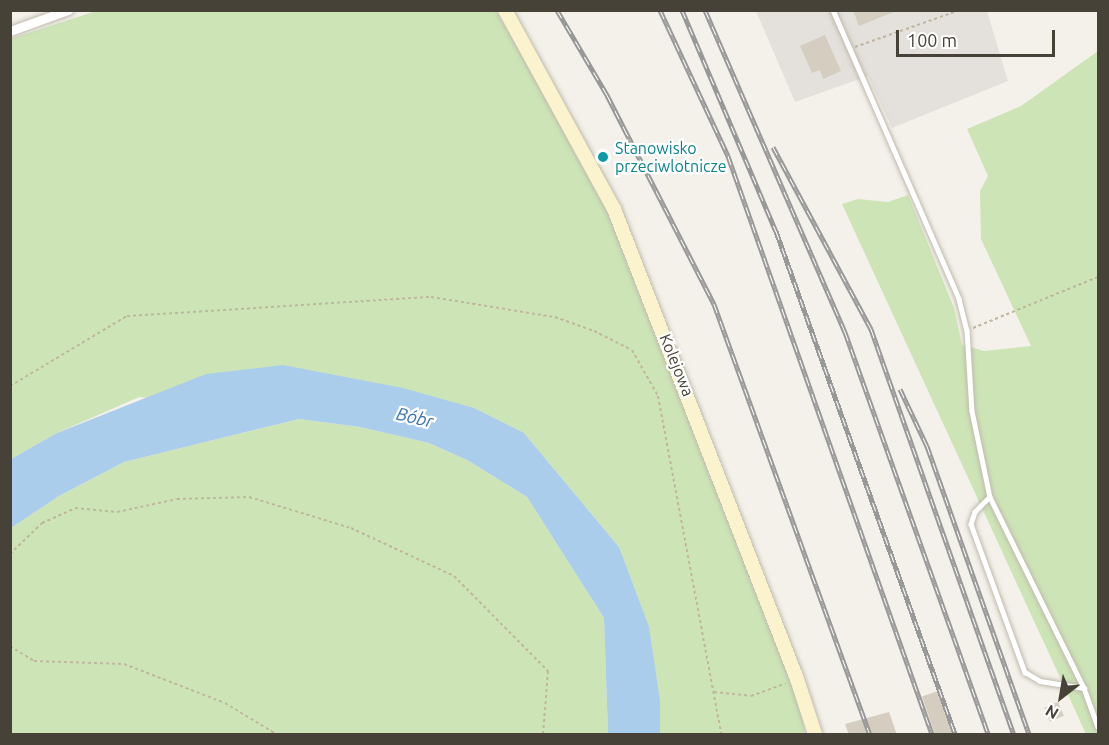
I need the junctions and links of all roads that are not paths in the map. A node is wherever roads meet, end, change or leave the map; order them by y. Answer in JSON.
{"nodes":[{"id":1,"x":68,"y":10,"type":"edge"},
{"id":2,"x":505,"y":10,"type":"edge"},
{"id":3,"x":833,"y":10,"type":"edge"},
{"id":4,"x":10,"y":31,"type":"edge"},
{"id":5,"x":990,"y":497,"type":"junction"},
{"id":6,"x":1084,"y":688,"type":"junction"},
{"id":7,"x":1098,"y":727,"type":"edge"},
{"id":8,"x":814,"y":735,"type":"edge"}],
"edges":[{"from":1,"to":4,"type":"street"},
{"from":2,"to":8,"type":"street","name":"Kolejowa"},
{"from":3,"to":5,"type":"lane"},
{"from":5,"to":6,"type":"lane"},
{"from":5,"to":6,"type":"lane"},
{"from":6,"to":7,"type":"lane"}]}
